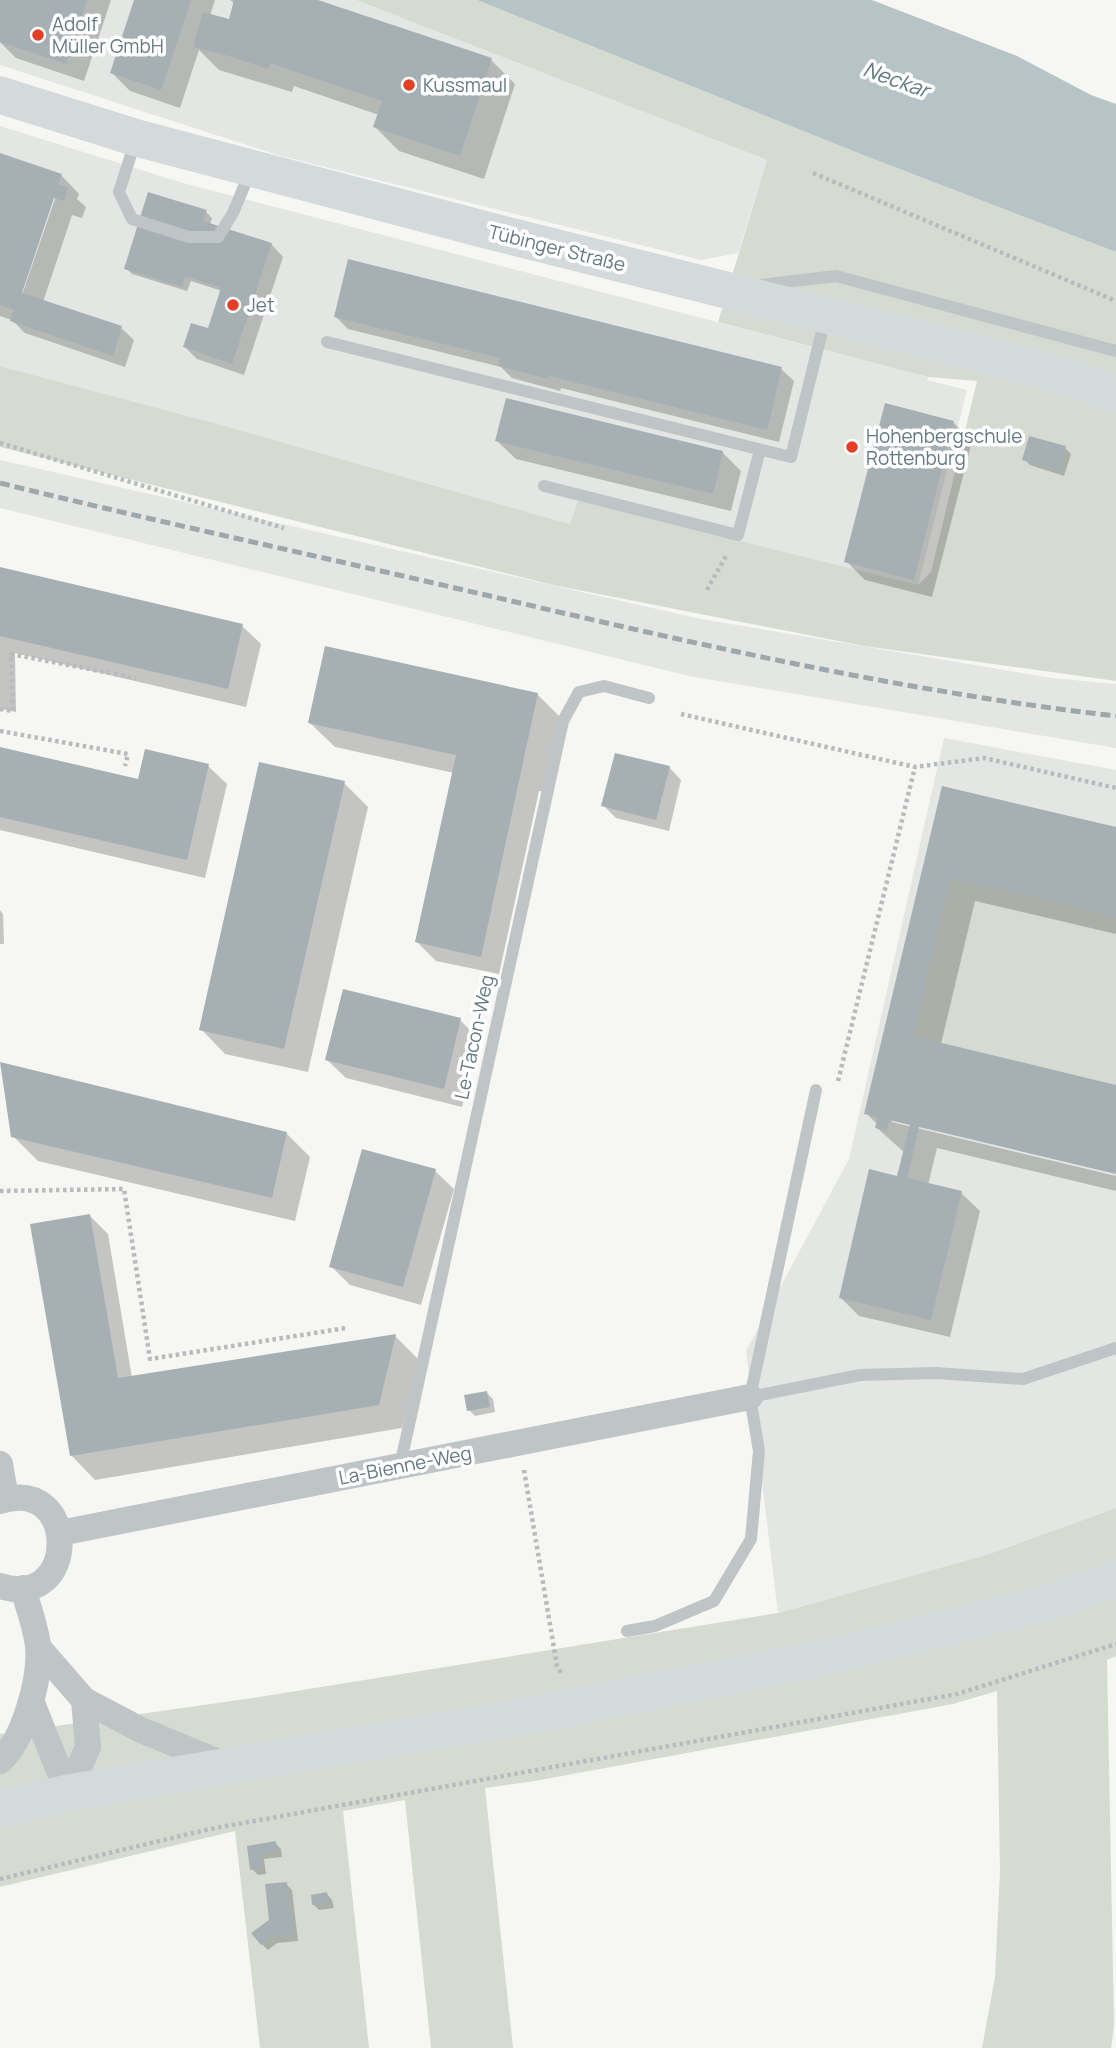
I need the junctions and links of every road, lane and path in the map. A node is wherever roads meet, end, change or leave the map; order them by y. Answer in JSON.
{"nodes":[{"id":1,"x":0,"y":95,"type":"edge"},
{"id":2,"x":136,"y":138,"type":"junction"},
{"id":3,"x":252,"y":168,"type":"junction"},
{"id":4,"x":813,"y":173,"type":"dead end"},
{"id":5,"x":721,"y":289,"type":"junction"},
{"id":6,"x":1116,"y":301,"type":"edge"},
{"id":7,"x":826,"y":315,"type":"junction"},
{"id":8,"x":327,"y":342,"type":"dead end"},
{"id":9,"x":1116,"y":351,"type":"edge"},
{"id":10,"x":1116,"y":394,"type":"edge"},
{"id":11,"x":0,"y":443,"type":"edge"},
{"id":12,"x":760,"y":450,"type":"junction"},
{"id":13,"x":544,"y":486,"type":"dead end"},
{"id":14,"x":284,"y":528,"type":"dead end"},
{"id":15,"x":738,"y":535,"type":"junction"},
{"id":16,"x":707,"y":590,"type":"dead end"},
{"id":17,"x":136,"y":678,"type":"dead end"},
{"id":18,"x":649,"y":698,"type":"dead end"},
{"id":19,"x":0,"y":709,"type":"edge"},
{"id":20,"x":681,"y":714,"type":"dead end"},
{"id":21,"x":0,"y":731,"type":"edge"},
{"id":22,"x":125,"y":766,"type":"dead end"},
{"id":23,"x":915,"y":768,"type":"junction"},
{"id":24,"x":1116,"y":788,"type":"edge"},
{"id":25,"x":816,"y":1090,"type":"joint"},
{"id":26,"x":0,"y":1191,"type":"edge"},
{"id":27,"x":346,"y":1328,"type":"dead end"},
{"id":28,"x":1116,"y":1348,"type":"edge"},
{"id":29,"x":750,"y":1397,"type":"junction"},
{"id":30,"x":520,"y":1442,"type":"junction"},
{"id":31,"x":0,"y":1464,"type":"edge"},
{"id":32,"x":400,"y":1466,"type":"junction"},
{"id":33,"x":3,"y":1500,"type":"edge"},
{"id":34,"x":60,"y":1533,"type":"junction"},
{"id":35,"x":1116,"y":1578,"type":"edge"},
{"id":36,"x":12,"y":1587,"type":"edge"},
{"id":37,"x":627,"y":1631,"type":"dead end"},
{"id":38,"x":1116,"y":1644,"type":"edge"},
{"id":39,"x":38,"y":1647,"type":"junction"},
{"id":40,"x":565,"y":1677,"type":"dead end"},
{"id":41,"x":84,"y":1700,"type":"junction"},
{"id":42,"x":32,"y":1703,"type":"junction"},
{"id":43,"x":0,"y":1761,"type":"edge"},
{"id":44,"x":230,"y":1766,"type":"junction"},
{"id":45,"x":68,"y":1793,"type":"junction"},
{"id":46,"x":0,"y":1809,"type":"edge"},
{"id":47,"x":0,"y":1879,"type":"edge"}],
"edges":[{"from":1,"to":2,"type":"main road","name":"Tübinger Straße"},
{"from":2,"to":3,"type":"main road","name":"Tübinger Straße"},
{"from":2,"to":3,"type":"lane"},
{"from":3,"to":5,"type":"main road","name":"Tübinger Straße"},
{"from":4,"to":6,"type":"path"},
{"from":5,"to":7,"type":"main road","name":"Tübinger Straße"},
{"from":5,"to":9,"type":"lane"},
{"from":7,"to":10,"type":"main road","name":"Tübinger Straße"},
{"from":7,"to":12,"type":"lane"},
{"from":8,"to":12,"type":"lane"},
{"from":11,"to":14,"type":"path"},
{"from":12,"to":15,"type":"lane"},
{"from":13,"to":15,"type":"lane"},
{"from":15,"to":16,"type":"path"},
{"from":17,"to":19,"type":"path"},
{"from":18,"to":32,"type":"lane","name":"Le-Tacon-Weg"},
{"from":20,"to":23,"type":"path"},
{"from":21,"to":22,"type":"path"},
{"from":23,"to":24,"type":"path"},
{"from":23,"to":25,"type":"path"},
{"from":25,"to":29,"type":"lane"},
{"from":26,"to":27,"type":"path"},
{"from":28,"to":29,"type":"lane"},
{"from":29,"to":30,"type":"street","name":"La-Bienne-Weg"},
{"from":29,"to":37,"type":"lane"},
{"from":30,"to":32,"type":"street","name":"La-Bienne-Weg"},
{"from":30,"to":40,"type":"path"},
{"from":31,"to":33,"type":"street"},
{"from":32,"to":34,"type":"street","name":"La-Bienne-Weg"},
{"from":33,"to":34,"type":"street"},
{"from":34,"to":36,"type":"street"},
{"from":35,"to":44,"type":"main road"},
{"from":36,"to":39,"type":"street"},
{"from":38,"to":47,"type":"path"},
{"from":39,"to":41,"type":"street"},
{"from":39,"to":42,"type":"street"},
{"from":41,"to":44,"type":"street"},
{"from":41,"to":45,"type":"street"},
{"from":42,"to":43,"type":"street"},
{"from":42,"to":45,"type":"street"},
{"from":44,"to":45,"type":"main road"},
{"from":45,"to":46,"type":"main road"}]}
